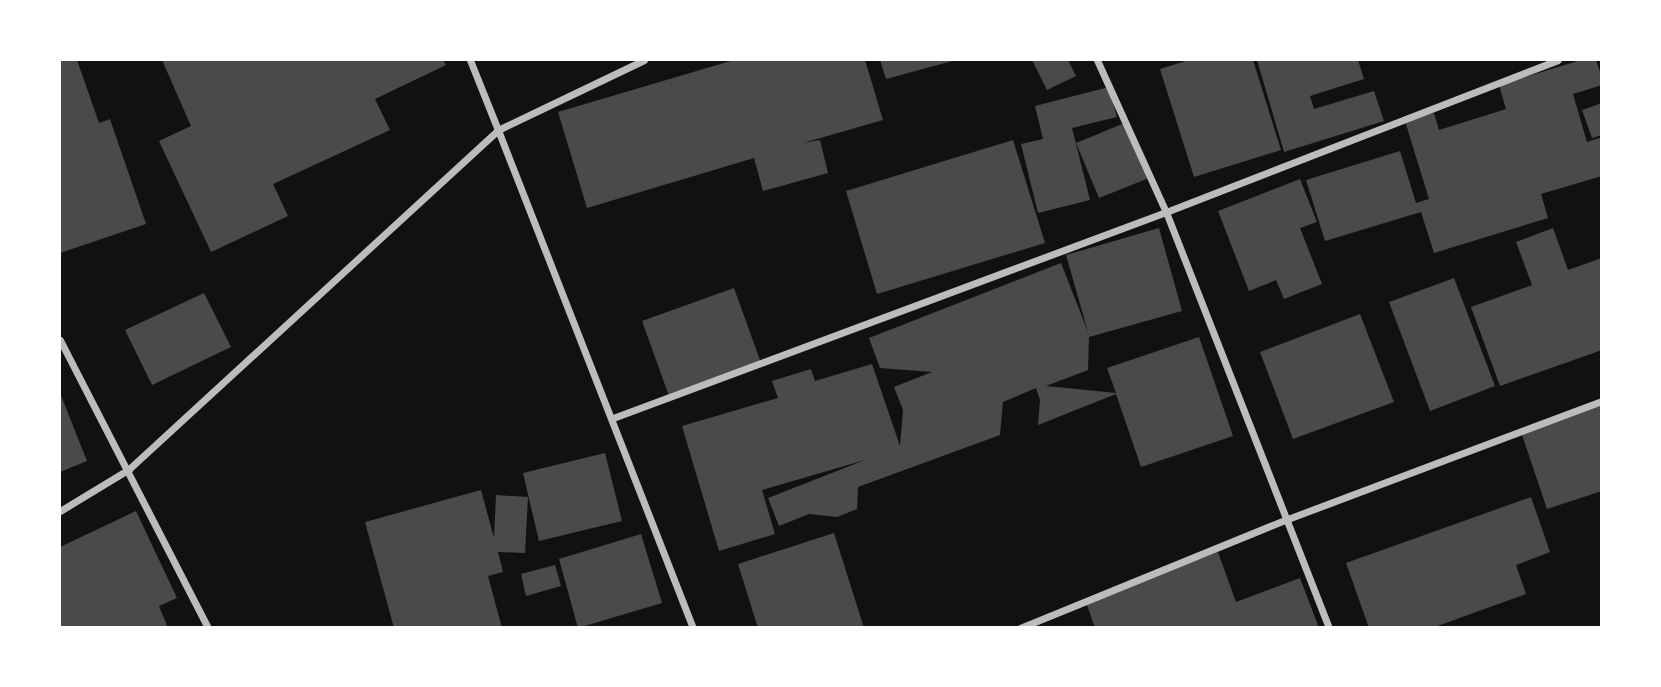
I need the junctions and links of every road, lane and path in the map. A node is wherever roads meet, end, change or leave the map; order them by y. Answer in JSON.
{"nodes":[{"id":1,"x":470,"y":60,"type":"edge"},
{"id":2,"x":644,"y":60,"type":"edge"},
{"id":3,"x":1097,"y":60,"type":"edge"},
{"id":4,"x":1558,"y":60,"type":"edge"},
{"id":5,"x":498,"y":130,"type":"junction"},
{"id":6,"x":1166,"y":212,"type":"junction"},
{"id":7,"x":60,"y":340,"type":"edge"},
{"id":8,"x":1601,"y":401,"type":"edge"},
{"id":9,"x":613,"y":418,"type":"junction"},
{"id":10,"x":129,"y":469,"type":"junction"},
{"id":11,"x":60,"y":511,"type":"edge"},
{"id":12,"x":1285,"y":520,"type":"junction"},
{"id":13,"x":208,"y":628,"type":"edge"},
{"id":14,"x":693,"y":628,"type":"edge"},
{"id":15,"x":1020,"y":628,"type":"edge"},
{"id":16,"x":1329,"y":628,"type":"edge"}],
"edges":[{"from":1,"to":5,"type":"street"},
{"from":2,"to":5,"type":"street"},
{"from":3,"to":6,"type":"street"},
{"from":4,"to":6,"type":"street"},
{"from":5,"to":9,"type":"street"},
{"from":5,"to":10,"type":"street"},
{"from":6,"to":9,"type":"street"},
{"from":6,"to":12,"type":"street"},
{"from":7,"to":10,"type":"street"},
{"from":8,"to":12,"type":"street"},
{"from":9,"to":14,"type":"street"},
{"from":10,"to":11,"type":"street"},
{"from":10,"to":13,"type":"street"},
{"from":12,"to":15,"type":"street"},
{"from":12,"to":16,"type":"street"}]}
